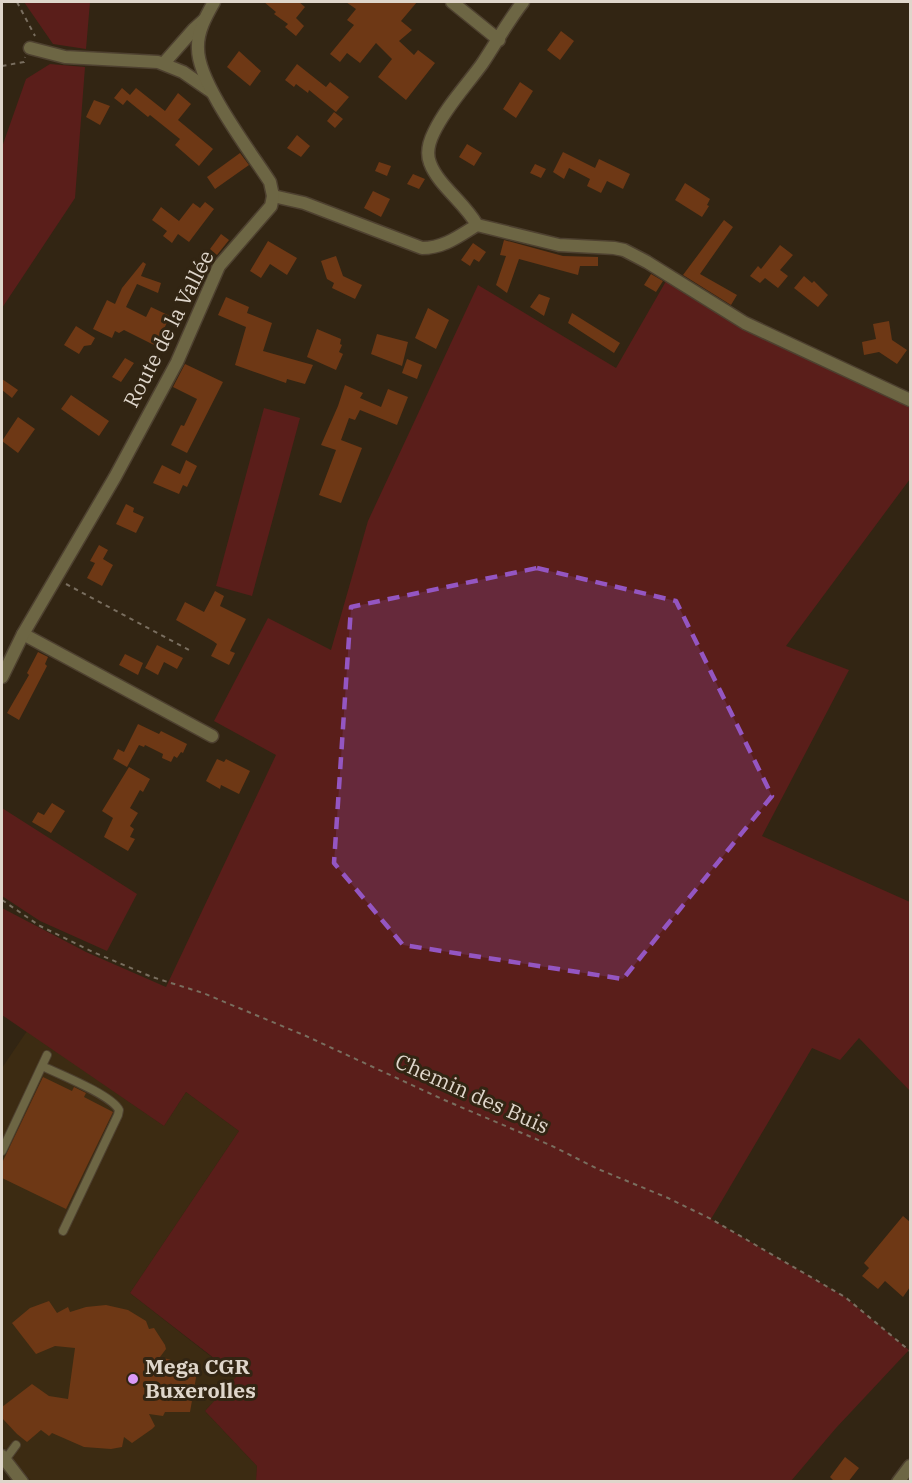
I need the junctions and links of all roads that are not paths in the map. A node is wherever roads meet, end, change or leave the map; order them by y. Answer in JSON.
{"nodes":[{"id":1,"x":214,"y":2,"type":"edge"},
{"id":2,"x":452,"y":2,"type":"edge"},
{"id":3,"x":523,"y":2,"type":"edge"},
{"id":4,"x":204,"y":20,"type":"junction"},
{"id":5,"x":499,"y":40,"type":"junction"},
{"id":6,"x":30,"y":48,"type":"road end"},
{"id":7,"x":164,"y":63,"type":"junction"},
{"id":8,"x":212,"y":92,"type":"junction"},
{"id":9,"x":273,"y":196,"type":"junction"},
{"id":10,"x":477,"y":225,"type":"junction"},
{"id":11,"x":910,"y":400,"type":"edge"},
{"id":12,"x":24,"y":634,"type":"junction"},
{"id":13,"x":2,"y":677,"type":"edge"},
{"id":14,"x":212,"y":736,"type":"dead end"},
{"id":15,"x":47,"y":1055,"type":"dead end"},
{"id":16,"x":42,"y":1066,"type":"junction"},
{"id":17,"x":2,"y":1151,"type":"edge"},
{"id":18,"x":63,"y":1231,"type":"dead end"},
{"id":19,"x":16,"y":1444,"type":"dead end"},
{"id":20,"x":3,"y":1458,"type":"edge"},
{"id":21,"x":910,"y":1466,"type":"edge"},
{"id":22,"x":22,"y":1482,"type":"edge"},
{"id":23,"x":898,"y":1482,"type":"edge"}],
"edges":[{"from":1,"to":4,"type":"street"},
{"from":2,"to":5,"type":"street"},
{"from":3,"to":5,"type":"street"},
{"from":4,"to":7,"type":"street"},
{"from":4,"to":8,"type":"street"},
{"from":5,"to":10,"type":"street"},
{"from":6,"to":7,"type":"street"},
{"from":7,"to":8,"type":"street"},
{"from":8,"to":9,"type":"street"},
{"from":9,"to":10,"type":"street"},
{"from":9,"to":12,"type":"street","name":"Route de la Vallée"},
{"from":10,"to":11,"type":"street"},
{"from":12,"to":13,"type":"street","name":"Route de la Vallée"},
{"from":12,"to":14,"type":"street"},
{"from":15,"to":16,"type":"lane"},
{"from":16,"to":17,"type":"lane"},
{"from":16,"to":18,"type":"lane"},
{"from":19,"to":20,"type":"lane"},
{"from":20,"to":22,"type":"street"},
{"from":21,"to":23,"type":"street"}]}
